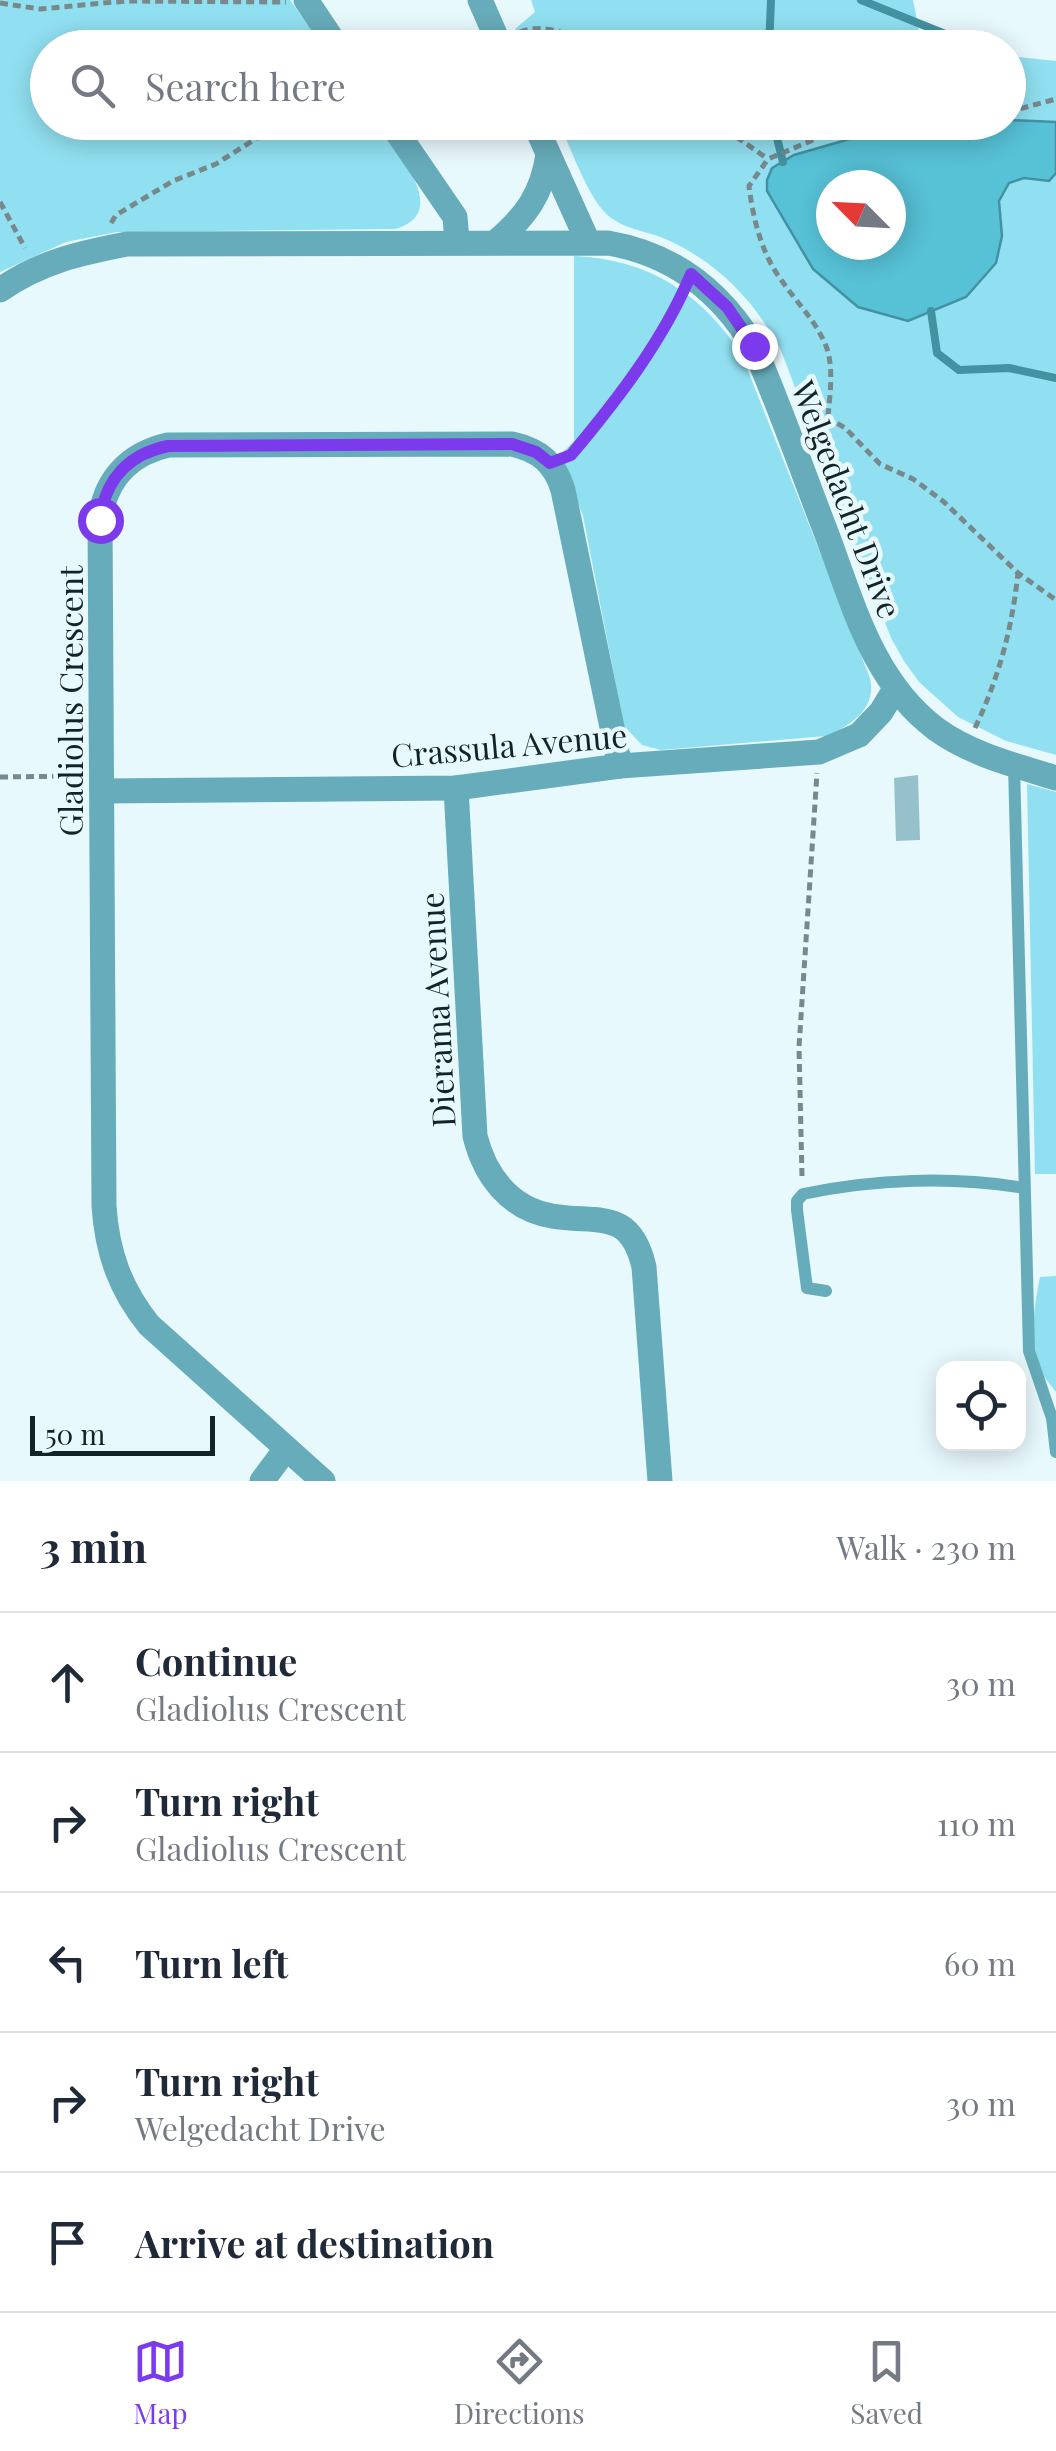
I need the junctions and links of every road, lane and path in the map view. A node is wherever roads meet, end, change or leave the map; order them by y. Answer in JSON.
{"nodes":[{"id":1,"x":292,"y":0,"type":"edge"},
{"id":2,"x":306,"y":0,"type":"edge"},
{"id":3,"x":480,"y":0,"type":"edge"},
{"id":4,"x":0,"y":3,"type":"edge"},
{"id":5,"x":326,"y":30,"type":"edge"},
{"id":6,"x":500,"y":30,"type":"edge"},
{"id":7,"x":1056,"y":99,"type":"edge"},
{"id":8,"x":1026,"y":108,"type":"edge"},
{"id":9,"x":254,"y":140,"type":"edge"},
{"id":10,"x":402,"y":140,"type":"edge"},
{"id":11,"x":542,"y":140,"type":"edge"},
{"id":12,"x":741,"y":140,"type":"edge"},
{"id":13,"x":815,"y":140,"type":"edge"},
{"id":14,"x":548,"y":155,"type":"junction"},
{"id":15,"x":768,"y":159,"type":"junction"},
{"id":16,"x":0,"y":202,"type":"edge"},
{"id":17,"x":104,"y":232,"type":"dead end"},
{"id":18,"x":456,"y":241,"type":"junction"},
{"id":19,"x":497,"y":241,"type":"junction"},
{"id":20,"x":588,"y":242,"type":"junction"},
{"id":21,"x":37,"y":268,"type":"junction"},
{"id":22,"x":691,"y":274,"type":"junction"},
{"id":23,"x":0,"y":290,"type":"edge"},
{"id":24,"x":769,"y":382,"type":"junction"},
{"id":25,"x":828,"y":416,"type":"junction"},
{"id":26,"x":550,"y":463,"type":"junction"},
{"id":27,"x":1018,"y":573,"type":"junction"},
{"id":28,"x":1056,"y":600,"type":"edge"},
{"id":29,"x":896,"y":689,"type":"junction"},
{"id":30,"x":966,"y":746,"type":"junction"},
{"id":31,"x":819,"y":752,"type":"junction"},
{"id":32,"x":1014,"y":765,"type":"junction"},
{"id":33,"x":620,"y":766,"type":"junction"},
{"id":34,"x":0,"y":777,"type":"edge"},
{"id":35,"x":1056,"y":778,"type":"edge"},
{"id":36,"x":102,"y":783,"type":"junction"},
{"id":37,"x":456,"y":788,"type":"junction"},
{"id":38,"x":1024,"y":1188,"type":"junction"},
{"id":39,"x":803,"y":1194,"type":"junction"},
{"id":40,"x":826,"y":1291,"type":"dead end"},
{"id":41,"x":286,"y":1449,"type":"junction"},
{"id":42,"x":1056,"y":1452,"type":"edge"},
{"id":43,"x":262,"y":1481,"type":"edge"},
{"id":44,"x":323,"y":1481,"type":"edge"},
{"id":45,"x":660,"y":1481,"type":"edge"}],
"edges":[{"from":1,"to":4,"type":"path"},
{"from":2,"to":5,"type":"street"},
{"from":3,"to":6,"type":"street"},
{"from":7,"to":8,"type":"path"},
{"from":9,"to":17,"type":"path"},
{"from":10,"to":18,"type":"street"},
{"from":11,"to":14,"type":"street"},
{"from":12,"to":15,"type":"path"},
{"from":13,"to":15,"type":"path"},
{"from":14,"to":19,"type":"street"},
{"from":14,"to":20,"type":"street"},
{"from":15,"to":25,"type":"path"},
{"from":16,"to":21,"type":"path"},
{"from":18,"to":19,"type":"street","name":"Welgedacht Drive"},
{"from":18,"to":21,"type":"street","name":"Welgedacht Drive"},
{"from":19,"to":20,"type":"street","name":"Welgedacht Drive"},
{"from":20,"to":22,"type":"street","name":"Welgedacht Drive"},
{"from":21,"to":23,"type":"street","name":"Welgedacht Drive"},
{"from":22,"to":24,"type":"street","name":"Welgedacht Drive"},
{"from":22,"to":26,"type":"path"},
{"from":24,"to":25,"type":"path"},
{"from":24,"to":29,"type":"street","name":"Welgedacht Drive"},
{"from":25,"to":27,"type":"path"},
{"from":26,"to":33,"type":"street"},
{"from":26,"to":36,"type":"street","name":"Gladiolus Crescent"},
{"from":27,"to":28,"type":"path"},
{"from":27,"to":30,"type":"path"},
{"from":29,"to":30,"type":"street","name":"Welgedacht Drive"},
{"from":29,"to":31,"type":"street","name":"Crassula Avenue"},
{"from":30,"to":32,"type":"street","name":"Welgedacht Drive"},
{"from":31,"to":33,"type":"street","name":"Crassula Avenue"},
{"from":31,"to":39,"type":"path"},
{"from":32,"to":35,"type":"street","name":"Welgedacht Drive"},
{"from":32,"to":38,"type":"lane"},
{"from":33,"to":37,"type":"street","name":"Crassula Avenue"},
{"from":34,"to":36,"type":"path"},
{"from":36,"to":37,"type":"street","name":"Crassula Avenue"},
{"from":36,"to":41,"type":"street","name":"Gladiolus Crescent"},
{"from":37,"to":45,"type":"street","name":"Dierama Avenue"},
{"from":38,"to":39,"type":"lane"},
{"from":38,"to":42,"type":"lane"},
{"from":39,"to":40,"type":"lane"},
{"from":41,"to":43,"type":"street"},
{"from":41,"to":44,"type":"street","name":"Gladiolus Crescent"}]}
